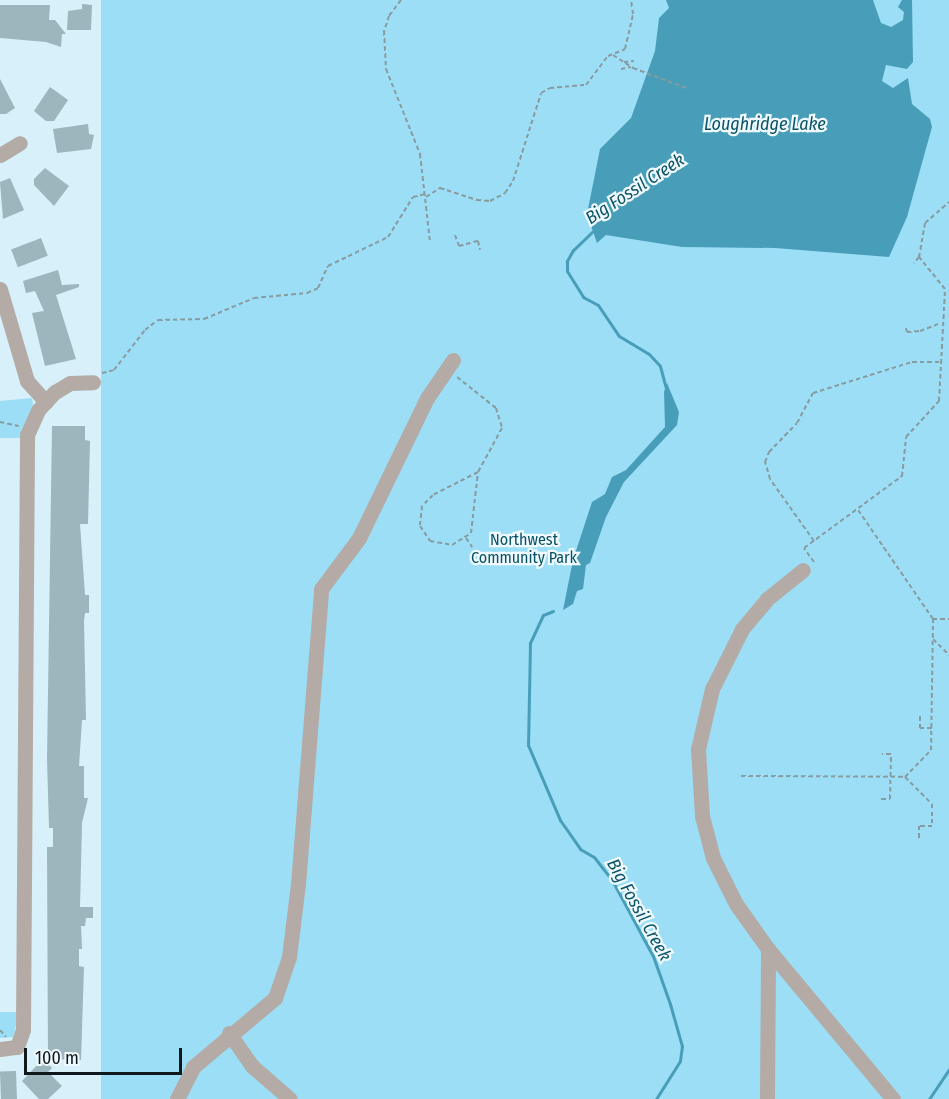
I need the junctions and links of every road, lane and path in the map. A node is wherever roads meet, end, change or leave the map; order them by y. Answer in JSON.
{"nodes":[{"id":1,"x":401,"y":0,"type":"edge"},
{"id":2,"x":631,"y":0,"type":"edge"},
{"id":3,"x":612,"y":54,"type":"junction"},
{"id":4,"x":634,"y":61,"type":"dead end"},
{"id":5,"x":624,"y":62,"type":"junction"},
{"id":6,"x":631,"y":67,"type":"junction"},
{"id":7,"x":621,"y":69,"type":"dead end"},
{"id":8,"x":686,"y":88,"type":"dead end"},
{"id":9,"x":20,"y":143,"type":"dead end"},
{"id":10,"x":0,"y":154,"type":"edge"},
{"id":11,"x":425,"y":196,"type":"junction"},
{"id":12,"x":949,"y":202,"type":"edge"},
{"id":13,"x":455,"y":235,"type":"dead end"},
{"id":14,"x":430,"y":242,"type":"dead end"},
{"id":15,"x":480,"y":250,"type":"dead end"},
{"id":16,"x":919,"y":257,"type":"junction"},
{"id":17,"x":914,"y":263,"type":"dead end"},
{"id":18,"x":0,"y":289,"type":"edge"},
{"id":19,"x":941,"y":323,"type":"junction"},
{"id":20,"x":906,"y":328,"type":"dead end"},
{"id":21,"x":453,"y":360,"type":"joint"},
{"id":22,"x":942,"y":362,"type":"junction"},
{"id":23,"x":94,"y":378,"type":"joint"},
{"id":24,"x":46,"y":402,"type":"junction"},
{"id":25,"x":0,"y":422,"type":"edge"},
{"id":26,"x":30,"y":429,"type":"junction"},
{"id":27,"x":478,"y":472,"type":"junction"},
{"id":28,"x":858,"y":510,"type":"junction"},
{"id":29,"x":465,"y":538,"type":"junction"},
{"id":30,"x":814,"y":541,"type":"junction"},
{"id":31,"x":472,"y":547,"type":"dead end"},
{"id":32,"x":809,"y":566,"type":"joint"},
{"id":33,"x":933,"y":619,"type":"junction"},
{"id":34,"x":949,"y":619,"type":"edge"},
{"id":35,"x":933,"y":639,"type":"junction"},
{"id":36,"x":949,"y":655,"type":"edge"},
{"id":37,"x":920,"y":716,"type":"dead end"},
{"id":38,"x":932,"y":728,"type":"junction"},
{"id":39,"x":882,"y":754,"type":"dead end"},
{"id":40,"x":741,"y":776,"type":"dead end"},
{"id":41,"x":891,"y":777,"type":"junction"},
{"id":42,"x":906,"y":777,"type":"junction"},
{"id":43,"x":881,"y":799,"type":"dead end"},
{"id":44,"x":919,"y":840,"type":"dead end"},
{"id":45,"x":768,"y":949,"type":"junction"},
{"id":46,"x":229,"y":1033,"type":"junction"},
{"id":47,"x":0,"y":1048,"type":"edge"},
{"id":48,"x":177,"y":1099,"type":"edge"},
{"id":49,"x":290,"y":1099,"type":"edge"},
{"id":50,"x":767,"y":1099,"type":"edge"},
{"id":51,"x":893,"y":1099,"type":"edge"}],
"edges":[{"from":1,"to":11,"type":"path"},
{"from":2,"to":3,"type":"path"},
{"from":3,"to":5,"type":"path"},
{"from":3,"to":11,"type":"path"},
{"from":4,"to":5,"type":"path"},
{"from":5,"to":6,"type":"path"},
{"from":6,"to":7,"type":"path"},
{"from":6,"to":8,"type":"path"},
{"from":9,"to":10,"type":"street"},
{"from":11,"to":14,"type":"path"},
{"from":11,"to":23,"type":"path"},
{"from":12,"to":16,"type":"path"},
{"from":13,"to":15,"type":"path"},
{"from":16,"to":17,"type":"path"},
{"from":16,"to":19,"type":"path"},
{"from":18,"to":24,"type":"street"},
{"from":19,"to":20,"type":"path"},
{"from":19,"to":22,"type":"path"},
{"from":21,"to":27,"type":"path"},
{"from":21,"to":46,"type":"street"},
{"from":22,"to":28,"type":"path"},
{"from":22,"to":30,"type":"path"},
{"from":23,"to":24,"type":"street"},
{"from":24,"to":26,"type":"street"},
{"from":25,"to":26,"type":"path"},
{"from":26,"to":47,"type":"street"},
{"from":27,"to":29,"type":"path"},
{"from":27,"to":29,"type":"path"},
{"from":28,"to":30,"type":"path"},
{"from":28,"to":33,"type":"path"},
{"from":29,"to":31,"type":"path"},
{"from":30,"to":32,"type":"path"},
{"from":32,"to":45,"type":"street"},
{"from":33,"to":34,"type":"path"},
{"from":33,"to":35,"type":"path"},
{"from":35,"to":36,"type":"path"},
{"from":35,"to":38,"type":"path"},
{"from":37,"to":38,"type":"path"},
{"from":38,"to":42,"type":"path"},
{"from":39,"to":41,"type":"path"},
{"from":40,"to":41,"type":"path"},
{"from":41,"to":42,"type":"path"},
{"from":41,"to":43,"type":"path"},
{"from":42,"to":44,"type":"path"},
{"from":45,"to":50,"type":"street"},
{"from":45,"to":51,"type":"street"},
{"from":46,"to":48,"type":"street"},
{"from":46,"to":49,"type":"street"}]}
